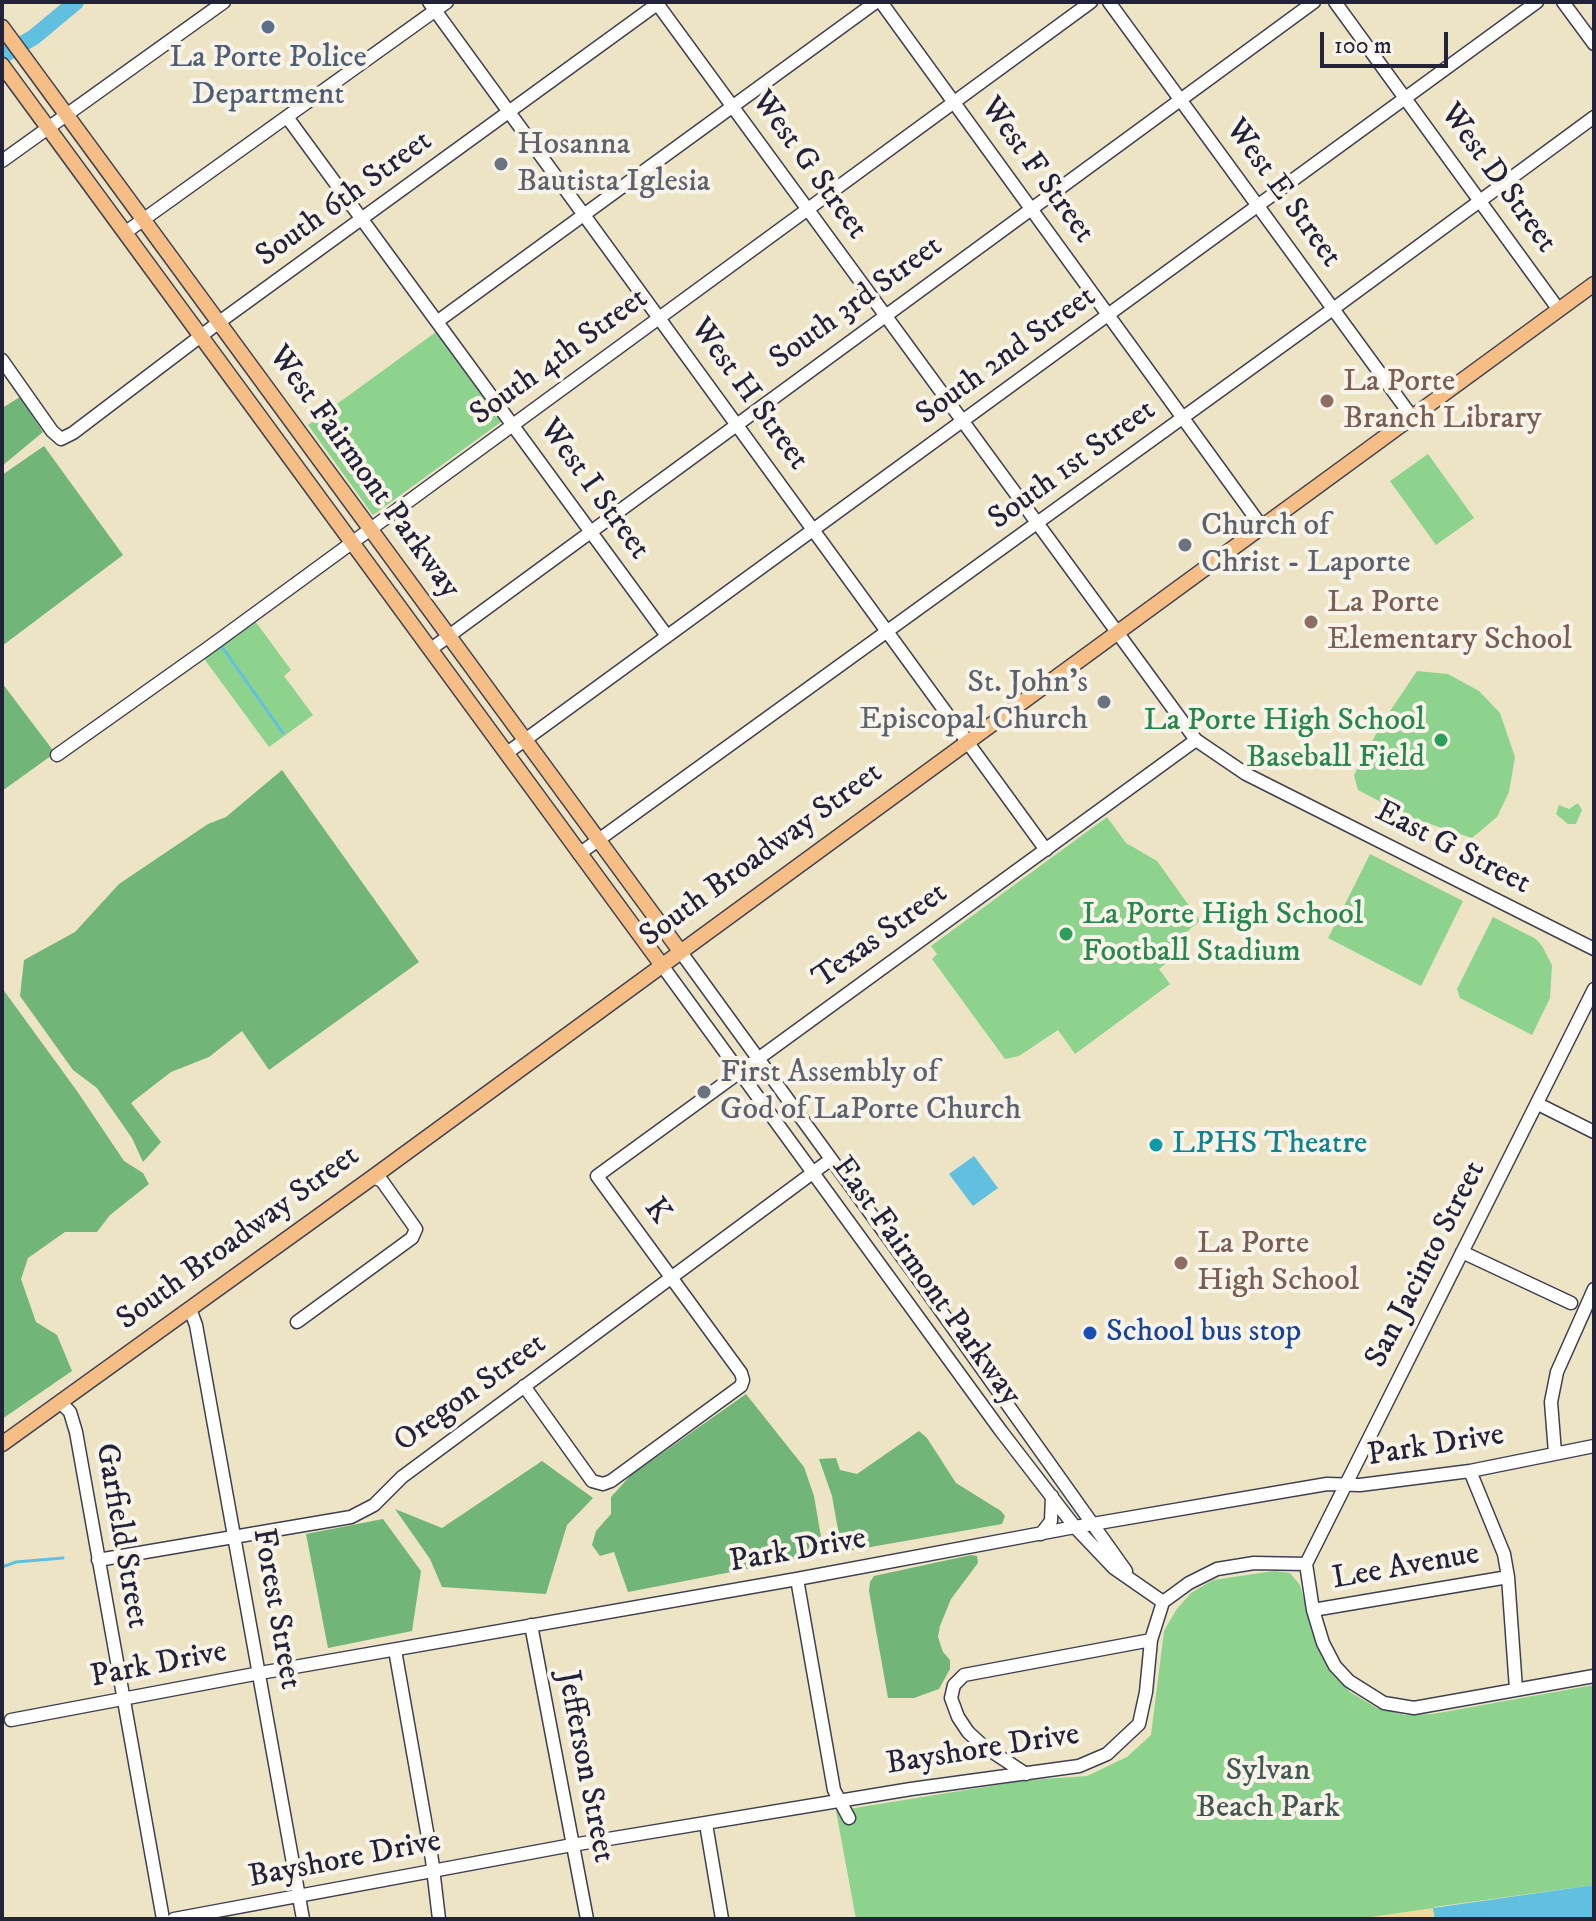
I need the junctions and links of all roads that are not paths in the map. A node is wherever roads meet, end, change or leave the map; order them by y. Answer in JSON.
{"nodes":[{"id":1,"x":224,"y":2,"type":"edge"},
{"id":2,"x":447,"y":2,"type":"edge"},
{"id":3,"x":878,"y":2,"type":"edge"},
{"id":4,"x":1091,"y":2,"type":"edge"},
{"id":5,"x":1109,"y":2,"type":"edge"},
{"id":6,"x":1314,"y":2,"type":"edge"},
{"id":7,"x":1335,"y":2,"type":"edge"},
{"id":8,"x":1537,"y":2,"type":"edge"},
{"id":9,"x":1563,"y":2,"type":"edge"},
{"id":10,"x":658,"y":3,"type":"edge"},
{"id":11,"x":432,"y":6,"type":"edge"},
{"id":12,"x":2,"y":27,"type":"edge"},
{"id":13,"x":1594,"y":44,"type":"edge"},
{"id":14,"x":6,"y":71,"type":"edge"},
{"id":15,"x":1406,"y":98,"type":"junction"},
{"id":16,"x":1180,"y":100,"type":"junction"},
{"id":17,"x":953,"y":101,"type":"junction"},
{"id":18,"x":732,"y":106,"type":"junction"},
{"id":19,"x":510,"y":113,"type":"junction"},
{"id":20,"x":66,"y":114,"type":"junction"},
{"id":21,"x":287,"y":117,"type":"junction"},
{"id":22,"x":1594,"y":117,"type":"edge"},
{"id":23,"x":48,"y":127,"type":"junction"},
{"id":24,"x":2,"y":161,"type":"edge"},
{"id":25,"x":1480,"y":199,"type":"junction"},
{"id":26,"x":1258,"y":206,"type":"junction"},
{"id":27,"x":808,"y":209,"type":"junction"},
{"id":28,"x":1031,"y":209,"type":"junction"},
{"id":29,"x":584,"y":214,"type":"junction"},
{"id":30,"x":143,"y":220,"type":"junction"},
{"id":31,"x":362,"y":220,"type":"junction"},
{"id":32,"x":126,"y":232,"type":"junction"},
{"id":33,"x":1594,"y":284,"type":"edge"},
{"id":34,"x":1333,"y":309,"type":"junction"},
{"id":35,"x":1559,"y":310,"type":"junction"},
{"id":36,"x":885,"y":315,"type":"junction"},
{"id":37,"x":1108,"y":315,"type":"junction"},
{"id":38,"x":659,"y":318,"type":"junction"},
{"id":39,"x":438,"y":321,"type":"junction"},
{"id":40,"x":218,"y":323,"type":"junction"},
{"id":41,"x":202,"y":337,"type":"junction"},
{"id":42,"x":2,"y":360,"type":"edge"},
{"id":43,"x":1412,"y":417,"type":"junction"},
{"id":44,"x":1183,"y":418,"type":"junction"},
{"id":45,"x":962,"y":421,"type":"junction"},
{"id":46,"x":513,"y":423,"type":"junction"},
{"id":47,"x":737,"y":425,"type":"junction"},
{"id":48,"x":294,"y":426,"type":"junction"},
{"id":49,"x":277,"y":439,"type":"junction"},
{"id":50,"x":1037,"y":523,"type":"junction"},
{"id":51,"x":1262,"y":527,"type":"junction"},
{"id":52,"x":369,"y":529,"type":"junction"},
{"id":53,"x":815,"y":530,"type":"junction"},
{"id":54,"x":592,"y":531,"type":"junction"},
{"id":55,"x":352,"y":541,"type":"junction"},
{"id":56,"x":889,"y":632,"type":"junction"},
{"id":57,"x":1117,"y":633,"type":"junction"},
{"id":58,"x":667,"y":636,"type":"junction"},
{"id":59,"x":447,"y":637,"type":"junction"},
{"id":60,"x":431,"y":649,"type":"junction"},
{"id":61,"x":1196,"y":740,"type":"junction"},
{"id":62,"x":523,"y":741,"type":"junction"},
{"id":63,"x":967,"y":741,"type":"junction"},
{"id":64,"x":507,"y":753,"type":"junction"},
{"id":65,"x":57,"y":755,"type":"dead end"},
{"id":66,"x":598,"y":842,"type":"junction"},
{"id":67,"x":1046,"y":850,"type":"junction"},
{"id":68,"x":579,"y":854,"type":"junction"},
{"id":69,"x":636,"y":892,"type":"junction"},
{"id":70,"x":618,"y":906,"type":"junction"},
{"id":71,"x":1594,"y":949,"type":"edge"},
{"id":72,"x":680,"y":951,"type":"junction"},
{"id":73,"x":661,"y":964,"type":"junction"},
{"id":74,"x":1594,"y":989,"type":"edge"},
{"id":75,"x":758,"y":1059,"type":"junction"},
{"id":76,"x":740,"y":1074,"type":"junction"},
{"id":77,"x":1538,"y":1104,"type":"junction"},
{"id":78,"x":1594,"y":1132,"type":"edge"},
{"id":79,"x":830,"y":1160,"type":"junction"},
{"id":80,"x":813,"y":1174,"type":"junction"},
{"id":81,"x":597,"y":1176,"type":"joint"},
{"id":82,"x":373,"y":1177,"type":"junction"},
{"id":83,"x":1462,"y":1252,"type":"junction"},
{"id":84,"x":916,"y":1276,"type":"junction"},
{"id":85,"x":672,"y":1278,"type":"junction"},
{"id":86,"x":897,"y":1288,"type":"junction"},
{"id":87,"x":1594,"y":1289,"type":"edge"},
{"id":88,"x":1591,"y":1302,"type":"edge"},
{"id":89,"x":1571,"y":1303,"type":"dead end"},
{"id":90,"x":190,"y":1309,"type":"junction"},
{"id":91,"x":297,"y":1322,"type":"dead end"},
{"id":92,"x":524,"y":1386,"type":"junction"},
{"id":93,"x":60,"y":1402,"type":"junction"},
{"id":94,"x":6,"y":1442,"type":"edge"},
{"id":95,"x":1594,"y":1446,"type":"edge"},
{"id":96,"x":1555,"y":1453,"type":"junction"},
{"id":97,"x":1470,"y":1471,"type":"junction"},
{"id":98,"x":1346,"y":1485,"type":"junction"},
{"id":99,"x":1051,"y":1494,"type":"junction"},
{"id":100,"x":1121,"y":1520,"type":"junction"},
{"id":101,"x":1094,"y":1524,"type":"junction"},
{"id":102,"x":1075,"y":1527,"type":"junction"},
{"id":103,"x":1041,"y":1534,"type":"junction"},
{"id":104,"x":236,"y":1536,"type":"junction"},
{"id":105,"x":1111,"y":1550,"type":"junction"},
{"id":106,"x":98,"y":1560,"type":"junction"},
{"id":107,"x":1306,"y":1564,"type":"junction"},
{"id":108,"x":1508,"y":1577,"type":"junction"},
{"id":109,"x":797,"y":1579,"type":"junction"},
{"id":110,"x":1132,"y":1580,"type":"junction"},
{"id":111,"x":1163,"y":1602,"type":"junction"},
{"id":112,"x":1313,"y":1610,"type":"junction"},
{"id":113,"x":531,"y":1625,"type":"junction"},
{"id":114,"x":1151,"y":1640,"type":"junction"},
{"id":115,"x":395,"y":1650,"type":"junction"},
{"id":116,"x":260,"y":1673,"type":"junction"},
{"id":117,"x":1594,"y":1676,"type":"edge"},
{"id":118,"x":1516,"y":1689,"type":"junction"},
{"id":119,"x":123,"y":1701,"type":"junction"},
{"id":120,"x":11,"y":1720,"type":"dead end"},
{"id":121,"x":1026,"y":1774,"type":"junction"},
{"id":122,"x":842,"y":1801,"type":"junction"},
{"id":123,"x":849,"y":1818,"type":"dead end"},
{"id":124,"x":706,"y":1824,"type":"junction"},
{"id":125,"x":572,"y":1845,"type":"junction"},
{"id":126,"x":432,"y":1871,"type":"junction"},
{"id":127,"x":299,"y":1897,"type":"junction"},
{"id":128,"x":163,"y":1919,"type":"edge"},
{"id":129,"x":174,"y":1919,"type":"edge"},
{"id":130,"x":303,"y":1919,"type":"edge"},
{"id":131,"x":439,"y":1919,"type":"edge"},
{"id":132,"x":587,"y":1919,"type":"edge"},
{"id":133,"x":722,"y":1919,"type":"edge"}],
"edges":[{"from":1,"to":20,"type":"street"},
{"from":2,"to":11,"type":"street"},
{"from":3,"to":17,"type":"street","name":"West F Street"},
{"from":3,"to":18,"type":"street"},
{"from":4,"to":17,"type":"street","name":"South 4th Street"},
{"from":5,"to":16,"type":"street","name":"West E Street"},
{"from":6,"to":16,"type":"street","name":"South 3rd Street"},
{"from":7,"to":15,"type":"street","name":"West D Street"},
{"from":8,"to":15,"type":"street","name":"South 2nd Street"},
{"from":9,"to":13,"type":"street"},
{"from":10,"to":18,"type":"street","name":"West G Street"},
{"from":10,"to":19,"type":"street","name":"South 6th Street"},
{"from":11,"to":19,"type":"street","name":"West H Street"},
{"from":11,"to":21,"type":"street"},
{"from":12,"to":20,"type":"main road","name":"West Fairmont Parkway"},
{"from":14,"to":23,"type":"main road","name":"West Fairmont Parkway"},
{"from":15,"to":25,"type":"street","name":"West D Street"},
{"from":15,"to":26,"type":"street","name":"South 2nd Street"},
{"from":16,"to":26,"type":"street","name":"West E Street"},
{"from":16,"to":28,"type":"street","name":"South 3rd Street"},
{"from":17,"to":27,"type":"street","name":"South 4th Street"},
{"from":17,"to":28,"type":"street","name":"West F Street"},
{"from":18,"to":27,"type":"street","name":"West G Street"},
{"from":18,"to":29,"type":"street"},
{"from":19,"to":29,"type":"street","name":"West H Street"},
{"from":19,"to":31,"type":"street","name":"South 6th Street"},
{"from":20,"to":23,"type":"street"},
{"from":20,"to":30,"type":"main road","name":"West Fairmont Parkway"},
{"from":21,"to":30,"type":"street"},
{"from":21,"to":31,"type":"street","name":"West I Street"},
{"from":22,"to":25,"type":"street","name":"South 1st Street"},
{"from":23,"to":24,"type":"street"},
{"from":23,"to":32,"type":"main road","name":"West Fairmont Parkway"},
{"from":25,"to":34,"type":"street","name":"South 1st Street"},
{"from":25,"to":35,"type":"street","name":"West D Street"},
{"from":26,"to":34,"type":"street","name":"West E Street"},
{"from":26,"to":37,"type":"street","name":"South 2nd Street"},
{"from":27,"to":36,"type":"street","name":"West G Street"},
{"from":27,"to":38,"type":"street","name":"South 4th Street"},
{"from":28,"to":36,"type":"street","name":"South 3rd Street"},
{"from":28,"to":37,"type":"street","name":"West F Street"},
{"from":29,"to":38,"type":"street","name":"West H Street"},
{"from":29,"to":39,"type":"street"},
{"from":30,"to":32,"type":"street"},
{"from":30,"to":40,"type":"main road","name":"West Fairmont Parkway"},
{"from":31,"to":39,"type":"street","name":"West I Street"},
{"from":31,"to":40,"type":"street","name":"South 6th Street"},
{"from":32,"to":41,"type":"main road","name":"West Fairmont Parkway"},
{"from":33,"to":35,"type":"main road","name":"South Broadway Street"},
{"from":34,"to":43,"type":"street","name":"West E Street"},
{"from":34,"to":44,"type":"street","name":"South 1st Street"},
{"from":35,"to":43,"type":"main road","name":"South Broadway Street"},
{"from":36,"to":45,"type":"street","name":"West G Street"},
{"from":36,"to":47,"type":"street","name":"South 3rd Street"},
{"from":37,"to":44,"type":"street","name":"West F Street"},
{"from":37,"to":45,"type":"street","name":"South 2nd Street"},
{"from":38,"to":46,"type":"street","name":"South 4th Street"},
{"from":38,"to":47,"type":"street","name":"West H Street"},
{"from":39,"to":46,"type":"street","name":"West I Street"},
{"from":40,"to":41,"type":"street","name":"South 6th Street"},
{"from":40,"to":48,"type":"main road","name":"West Fairmont Parkway"},
{"from":41,"to":42,"type":"street","name":"South 6th Street"},
{"from":41,"to":49,"type":"main road","name":"West Fairmont Parkway"},
{"from":43,"to":51,"type":"main road","name":"South Broadway Street"},
{"from":44,"to":50,"type":"street","name":"South 1st Street"},
{"from":44,"to":51,"type":"street","name":"West F Street"},
{"from":45,"to":50,"type":"street","name":"West G Street"},
{"from":45,"to":53,"type":"street","name":"South 2nd Street"},
{"from":46,"to":52,"type":"street","name":"South 4th Street"},
{"from":46,"to":54,"type":"street","name":"West I Street"},
{"from":47,"to":53,"type":"street","name":"West H Street"},
{"from":47,"to":54,"type":"street","name":"South 3rd Street"},
{"from":48,"to":49,"type":"main road"},
{"from":48,"to":52,"type":"main road","name":"West Fairmont Parkway"},
{"from":49,"to":55,"type":"main road","name":"West Fairmont Parkway"},
{"from":50,"to":56,"type":"street","name":"South 1st Street"},
{"from":50,"to":57,"type":"street","name":"West G Street"},
{"from":51,"to":57,"type":"main road","name":"South Broadway Street"},
{"from":52,"to":55,"type":"street","name":"South 4th Street"},
{"from":52,"to":59,"type":"main road","name":"West Fairmont Parkway"},
{"from":53,"to":56,"type":"street","name":"West H Street"},
{"from":53,"to":58,"type":"street","name":"South 2nd Street"},
{"from":54,"to":58,"type":"street","name":"West I Street"},
{"from":54,"to":59,"type":"street","name":"South 3rd Street"},
{"from":55,"to":60,"type":"main road","name":"West Fairmont Parkway"},
{"from":55,"to":65,"type":"street","name":"South 4th Street"},
{"from":56,"to":63,"type":"street","name":"West H Street"},
{"from":56,"to":66,"type":"street","name":"South 1st Street"},
{"from":57,"to":61,"type":"street","name":"East G Street"},
{"from":57,"to":63,"type":"main road","name":"South Broadway Street"},
{"from":58,"to":62,"type":"street","name":"South 2nd Street"},
{"from":59,"to":60,"type":"street","name":"South 3rd Street"},
{"from":59,"to":62,"type":"main road","name":"West Fairmont Parkway"},
{"from":60,"to":64,"type":"main road","name":"West Fairmont Parkway"},
{"from":61,"to":67,"type":"street","name":"Texas Street"},
{"from":61,"to":71,"type":"street","name":"East G Street"},
{"from":62,"to":64,"type":"street","name":"South 2nd Street"},
{"from":62,"to":66,"type":"main road","name":"West Fairmont Parkway"},
{"from":63,"to":67,"type":"street","name":"West H Street"},
{"from":63,"to":72,"type":"main road","name":"South Broadway Street"},
{"from":64,"to":68,"type":"main road","name":"West Fairmont Parkway"},
{"from":66,"to":68,"type":"street","name":"South 1st Street"},
{"from":66,"to":69,"type":"main road","name":"West Fairmont Parkway"},
{"from":67,"to":75,"type":"street","name":"Texas Street"},
{"from":68,"to":70,"type":"main road","name":"West Fairmont Parkway"},
{"from":69,"to":70,"type":"main road"},
{"from":69,"to":72,"type":"main road","name":"West Fairmont Parkway"},
{"from":70,"to":73,"type":"main road","name":"West Fairmont Parkway"},
{"from":72,"to":73,"type":"main road","name":"South Broadway Street"},
{"from":72,"to":75,"type":"street","name":"East Fairmont Parkway"},
{"from":73,"to":76,"type":"street","name":"East Fairmont Parkway"},
{"from":73,"to":82,"type":"main road","name":"South Broadway Street"},
{"from":74,"to":77,"type":"street","name":"San Jacinto Street"},
{"from":75,"to":76,"type":"street","name":"Texas Street"},
{"from":75,"to":79,"type":"street","name":"East Fairmont Parkway"},
{"from":76,"to":80,"type":"street","name":"East Fairmont Parkway"},
{"from":76,"to":81,"type":"street","name":"Texas Street"},
{"from":77,"to":78,"type":"street"},
{"from":77,"to":83,"type":"street","name":"San Jacinto Street"},
{"from":79,"to":80,"type":"street","name":"Oregon Street"},
{"from":79,"to":84,"type":"street","name":"East Fairmont Parkway"},
{"from":80,"to":85,"type":"street","name":"Oregon Street"},
{"from":80,"to":86,"type":"street","name":"East Fairmont Parkway"},
{"from":81,"to":85,"type":"street","name":"K"},
{"from":82,"to":90,"type":"main road","name":"South Broadway Street"},
{"from":82,"to":91,"type":"street"},
{"from":83,"to":89,"type":"street"},
{"from":83,"to":98,"type":"street","name":"San Jacinto Street"},
{"from":84,"to":86,"type":"street"},
{"from":84,"to":101,"type":"street","name":"East Fairmont Parkway"},
{"from":85,"to":92,"type":"street","name":"Oregon Street"},
{"from":85,"to":92,"type":"street","name":"K"},
{"from":86,"to":99,"type":"street","name":"East Fairmont Parkway"},
{"from":87,"to":88,"type":"street"},
{"from":88,"to":96,"type":"street"},
{"from":90,"to":93,"type":"main road","name":"South Broadway Street"},
{"from":90,"to":104,"type":"street","name":"Forest Street"},
{"from":92,"to":104,"type":"street","name":"Oregon Street"},
{"from":93,"to":94,"type":"main road","name":"South Broadway Street"},
{"from":93,"to":106,"type":"street","name":"Garfield Street"},
{"from":95,"to":96,"type":"street","name":"Park Drive"},
{"from":96,"to":97,"type":"street","name":"Park Drive"},
{"from":97,"to":98,"type":"street","name":"Park Drive"},
{"from":97,"to":108,"type":"street"},
{"from":98,"to":100,"type":"street","name":"Park Drive"},
{"from":98,"to":107,"type":"street","name":"San Jacinto Street"},
{"from":99,"to":102,"type":"street","name":"East Fairmont Parkway"},
{"from":99,"to":103,"type":"street"},
{"from":100,"to":101,"type":"street","name":"Park Drive"},
{"from":100,"to":105,"type":"street"},
{"from":101,"to":102,"type":"street","name":"Park Drive"},
{"from":101,"to":105,"type":"street","name":"East Fairmont Parkway"},
{"from":102,"to":103,"type":"street","name":"Park Drive"},
{"from":102,"to":110,"type":"street","name":"East Fairmont Parkway"},
{"from":103,"to":109,"type":"street","name":"Park Drive"},
{"from":104,"to":106,"type":"street","name":"Oregon Street"},
{"from":104,"to":116,"type":"street","name":"Forest Street"},
{"from":105,"to":110,"type":"street","name":"East Fairmont Parkway"},
{"from":106,"to":119,"type":"street","name":"Garfield Street"},
{"from":107,"to":111,"type":"street"},
{"from":107,"to":112,"type":"street"},
{"from":108,"to":112,"type":"street","name":"Lee Avenue"},
{"from":108,"to":118,"type":"street"},
{"from":109,"to":113,"type":"street","name":"Park Drive"},
{"from":109,"to":122,"type":"street"},
{"from":110,"to":111,"type":"street","name":"East Fairmont Parkway"},
{"from":111,"to":114,"type":"street","name":"Bayshore Drive"},
{"from":112,"to":118,"type":"street"},
{"from":113,"to":115,"type":"street","name":"Park Drive"},
{"from":113,"to":125,"type":"street","name":"Jefferson Street"},
{"from":114,"to":121,"type":"street","name":"Bayshore Drive"},
{"from":114,"to":121,"type":"street"},
{"from":115,"to":116,"type":"street","name":"Park Drive"},
{"from":115,"to":126,"type":"street"},
{"from":116,"to":119,"type":"street","name":"Park Drive"},
{"from":116,"to":127,"type":"street","name":"Forest Street"},
{"from":117,"to":118,"type":"street"},
{"from":119,"to":120,"type":"street","name":"Park Drive"},
{"from":119,"to":128,"type":"street","name":"Garfield Street"},
{"from":121,"to":122,"type":"street","name":"Bayshore Drive"},
{"from":122,"to":123,"type":"street"},
{"from":122,"to":124,"type":"street","name":"Bayshore Drive"},
{"from":124,"to":125,"type":"street","name":"Bayshore Drive"},
{"from":124,"to":133,"type":"street"},
{"from":125,"to":126,"type":"street","name":"Bayshore Drive"},
{"from":125,"to":132,"type":"street","name":"Jefferson Street"},
{"from":126,"to":127,"type":"street","name":"Bayshore Drive"},
{"from":126,"to":131,"type":"street"},
{"from":127,"to":129,"type":"street","name":"Bayshore Drive"},
{"from":127,"to":130,"type":"street","name":"Forest Street"}]}
